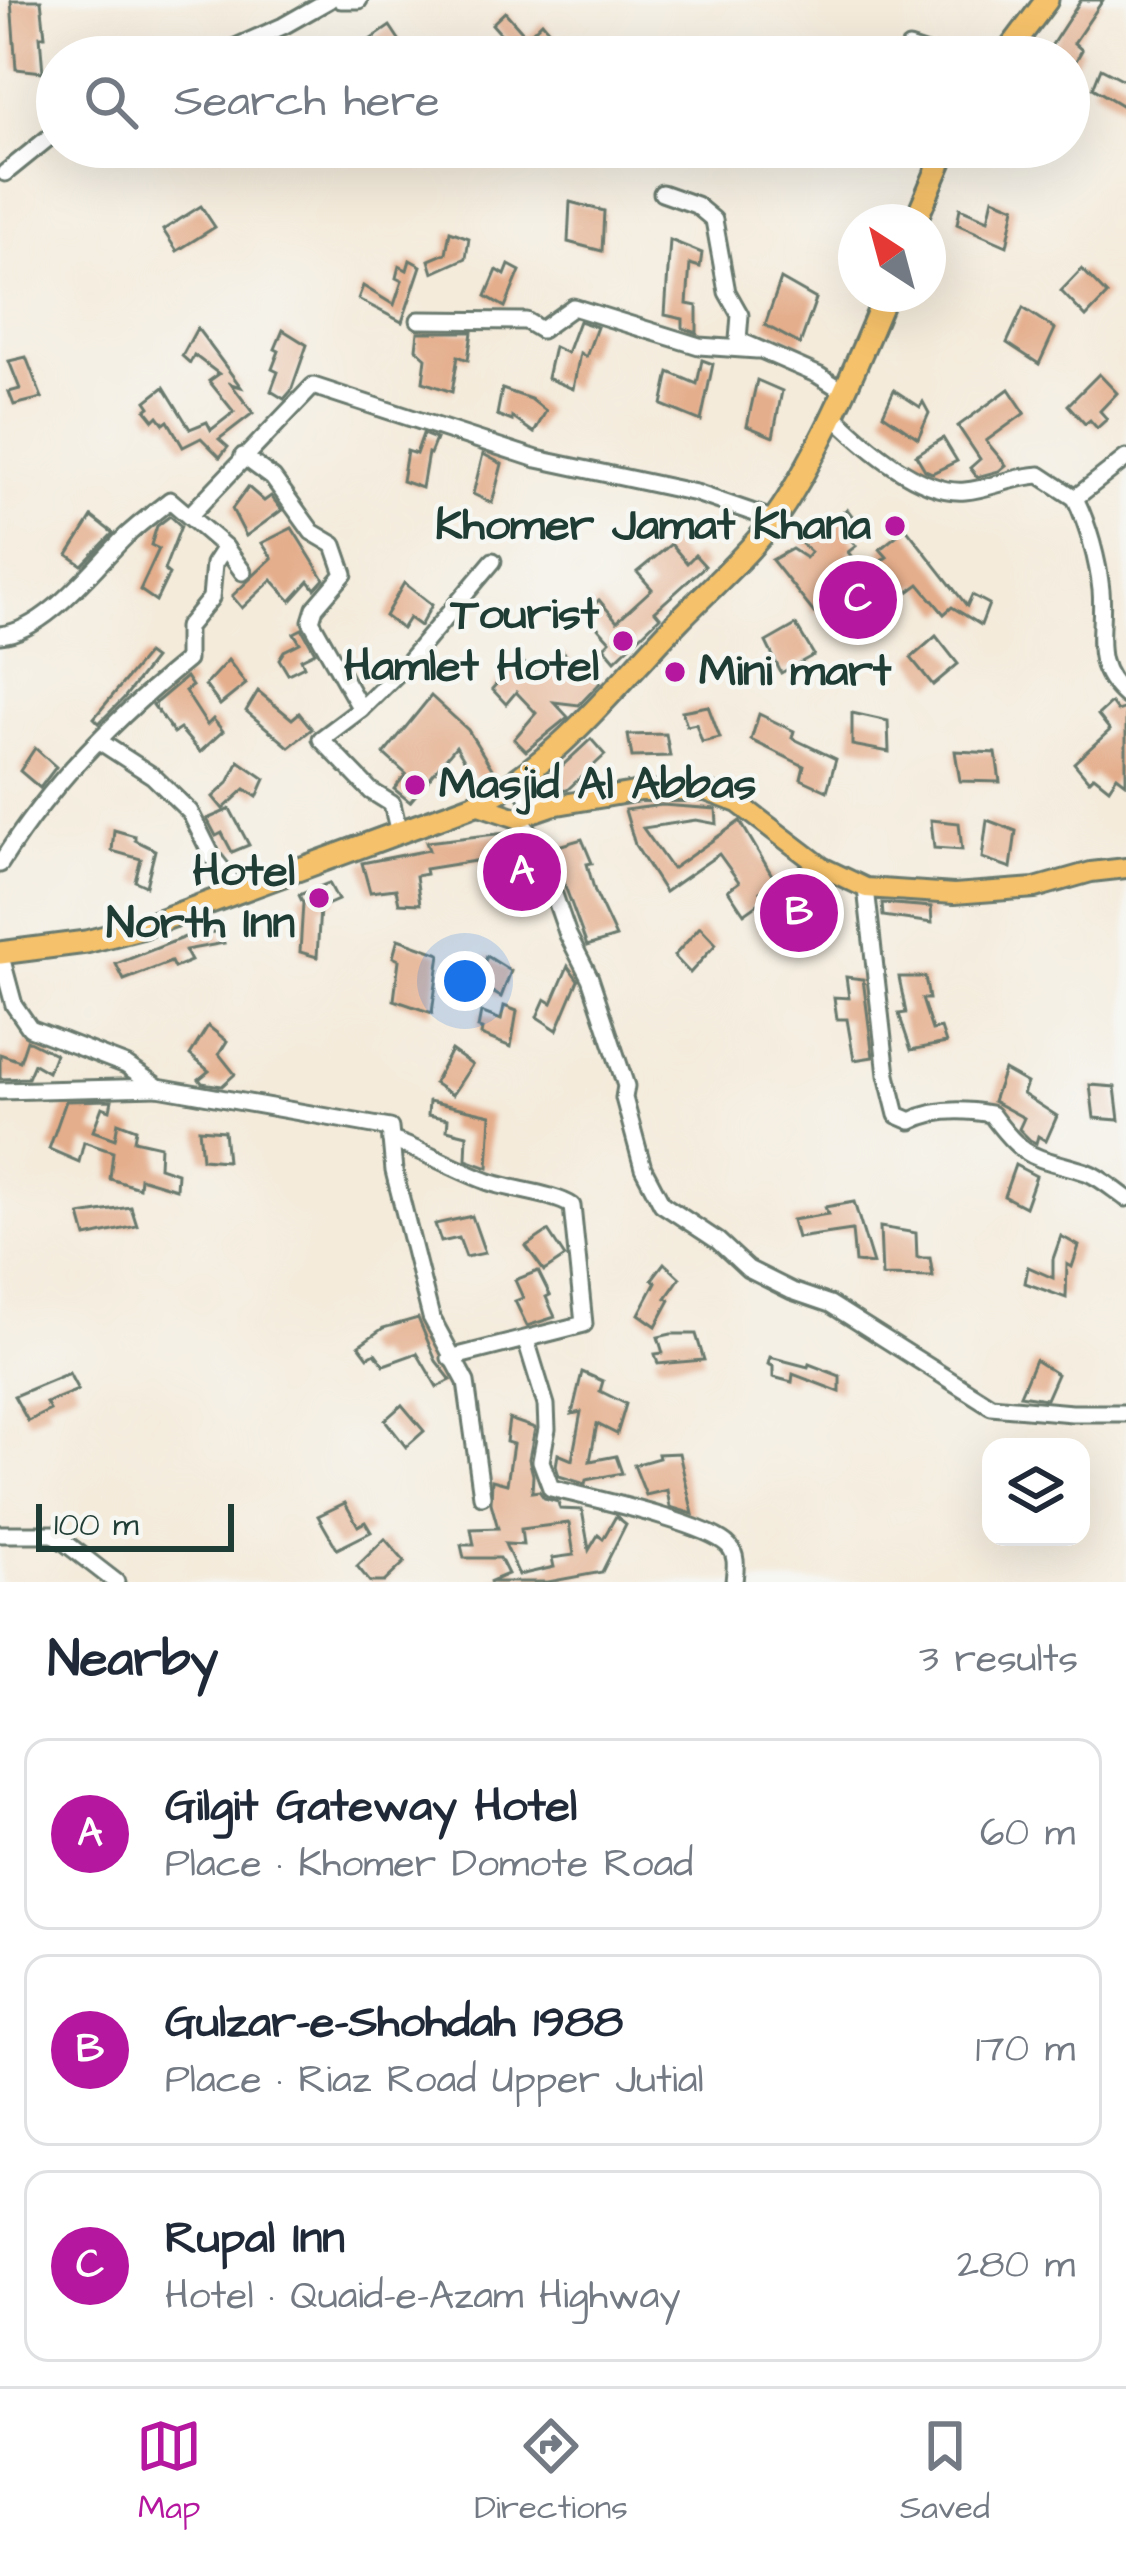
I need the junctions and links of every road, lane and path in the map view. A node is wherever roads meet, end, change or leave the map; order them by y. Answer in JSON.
{"nodes":[{"id":1,"x":328,"y":0,"type":"edge"},
{"id":2,"x":341,"y":0,"type":"edge"},
{"id":3,"x":359,"y":0,"type":"edge"},
{"id":4,"x":1047,"y":0,"type":"edge"},
{"id":5,"x":260,"y":36,"type":"edge"},
{"id":6,"x":1020,"y":36,"type":"edge"},
{"id":7,"x":36,"y":148,"type":"edge"},
{"id":8,"x":938,"y":168,"type":"edge"},
{"id":9,"x":5,"y":173,"type":"dead end"},
{"id":10,"x":662,"y":194,"type":"dead end"},
{"id":11,"x":923,"y":204,"type":"edge"},
{"id":12,"x":878,"y":312,"type":"edge"},
{"id":13,"x":418,"y":320,"type":"dead end"},
{"id":14,"x":757,"y":350,"type":"junction"},
{"id":15,"x":845,"y":392,"type":"junction"},
{"id":16,"x":834,"y":416,"type":"junction"},
{"id":17,"x":243,"y":456,"type":"junction"},
{"id":18,"x":1126,"y":458,"type":"edge"},
{"id":19,"x":1075,"y":498,"type":"junction"},
{"id":20,"x":189,"y":516,"type":"junction"},
{"id":21,"x":772,"y":519,"type":"junction"},
{"id":22,"x":225,"y":548,"type":"junction"},
{"id":23,"x":493,"y":561,"type":"dead end"},
{"id":24,"x":242,"y":572,"type":"dead end"},
{"id":25,"x":0,"y":635,"type":"edge"},
{"id":26,"x":1126,"y":696,"type":"edge"},
{"id":27,"x":361,"y":709,"type":"junction"},
{"id":28,"x":99,"y":740,"type":"junction"},
{"id":29,"x":518,"y":781,"type":"junction"},
{"id":30,"x":476,"y":804,"type":"junction"},
{"id":31,"x":552,"y":806,"type":"junction"},
{"id":32,"x":517,"y":818,"type":"junction"},
{"id":33,"x":399,"y":833,"type":"junction"},
{"id":34,"x":0,"y":864,"type":"edge"},
{"id":35,"x":1126,"y":868,"type":"edge"},
{"id":36,"x":866,"y":888,"type":"junction"},
{"id":37,"x":240,"y":892,"type":"junction"},
{"id":38,"x":0,"y":953,"type":"edge"},
{"id":39,"x":158,"y":1088,"type":"junction"},
{"id":40,"x":0,"y":1091,"type":"edge"},
{"id":41,"x":391,"y":1140,"type":"junction"},
{"id":42,"x":1126,"y":1198,"type":"edge"},
{"id":43,"x":526,"y":1340,"type":"junction"},
{"id":44,"x":450,"y":1358,"type":"junction"},
{"id":45,"x":1126,"y":1413,"type":"edge"},
{"id":46,"x":482,"y":1496,"type":"dead end"},
{"id":47,"x":0,"y":1534,"type":"edge"},
{"id":48,"x":116,"y":1582,"type":"edge"},
{"id":49,"x":734,"y":1582,"type":"edge"}],
"edges":[{"from":1,"to":5,"type":"street"},
{"from":2,"to":3,"type":"street"},
{"from":4,"to":6,"type":"highway"},
{"from":7,"to":9,"type":"street"},
{"from":8,"to":11,"type":"highway"},
{"from":10,"to":14,"type":"street"},
{"from":12,"to":15,"type":"highway"},
{"from":13,"to":14,"type":"street"},
{"from":14,"to":15,"type":"street"},
{"from":15,"to":16,"type":"highway"},
{"from":16,"to":19,"type":"street"},
{"from":16,"to":21,"type":"highway"},
{"from":17,"to":20,"type":"street"},
{"from":17,"to":21,"type":"street"},
{"from":17,"to":27,"type":"street"},
{"from":18,"to":19,"type":"street"},
{"from":19,"to":26,"type":"street"},
{"from":20,"to":22,"type":"street"},
{"from":20,"to":25,"type":"street"},
{"from":21,"to":29,"type":"highway"},
{"from":22,"to":24,"type":"street"},
{"from":22,"to":28,"type":"street"},
{"from":23,"to":27,"type":"street"},
{"from":27,"to":33,"type":"street"},
{"from":28,"to":34,"type":"street"},
{"from":28,"to":37,"type":"street"},
{"from":29,"to":30,"type":"highway"},
{"from":29,"to":31,"type":"street"},
{"from":30,"to":32,"type":"main road"},
{"from":30,"to":33,"type":"highway"},
{"from":31,"to":32,"type":"main road"},
{"from":31,"to":36,"type":"main road"},
{"from":32,"to":45,"type":"street"},
{"from":33,"to":37,"type":"highway"},
{"from":35,"to":36,"type":"main road"},
{"from":36,"to":42,"type":"street"},
{"from":37,"to":38,"type":"highway"},
{"from":38,"to":39,"type":"street"},
{"from":39,"to":40,"type":"street"},
{"from":39,"to":41,"type":"street"},
{"from":41,"to":43,"type":"street"},
{"from":41,"to":44,"type":"street"},
{"from":43,"to":44,"type":"street"},
{"from":43,"to":49,"type":"street"},
{"from":44,"to":46,"type":"street"},
{"from":47,"to":48,"type":"street"}]}
